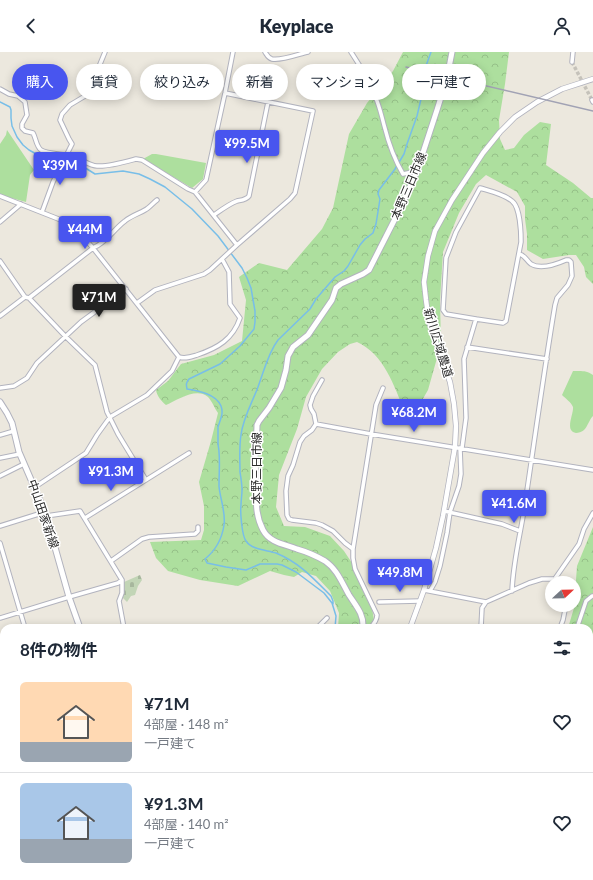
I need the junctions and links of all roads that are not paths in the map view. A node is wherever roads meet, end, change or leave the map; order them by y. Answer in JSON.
{"nodes":[{"id":1,"x":105,"y":52,"type":"edge"},
{"id":2,"x":232,"y":52,"type":"edge"},
{"id":3,"x":265,"y":52,"type":"edge"},
{"id":4,"x":308,"y":52,"type":"edge"},
{"id":5,"x":351,"y":52,"type":"edge"},
{"id":6,"x":452,"y":52,"type":"edge"},
{"id":7,"x":572,"y":52,"type":"edge"},
{"id":8,"x":572,"y":62,"type":"tunnel mouth"},
{"id":9,"x":593,"y":79,"type":"edge"},
{"id":10,"x":0,"y":89,"type":"edge"},
{"id":11,"x":225,"y":93,"type":"junction"},
{"id":12,"x":268,"y":102,"type":"junction"},
{"id":13,"x":67,"y":155,"type":"junction"},
{"id":14,"x":417,"y":171,"type":"junction"},
{"id":15,"x":195,"y":192,"type":"junction"},
{"id":16,"x":0,"y":196,"type":"edge"},
{"id":17,"x":157,"y":200,"type":"dead end"},
{"id":18,"x":21,"y":204,"type":"junction"},
{"id":19,"x":42,"y":212,"type":"junction"},
{"id":20,"x":214,"y":215,"type":"junction"},
{"id":21,"x":0,"y":222,"type":"edge"},
{"id":22,"x":237,"y":245,"type":"junction"},
{"id":23,"x":93,"y":248,"type":"junction"},
{"id":24,"x":519,"y":254,"type":"junction"},
{"id":25,"x":222,"y":259,"type":"junction"},
{"id":26,"x":0,"y":261,"type":"edge"},
{"id":27,"x":126,"y":289,"type":"junction"},
{"id":28,"x":27,"y":298,"type":"junction"},
{"id":29,"x":137,"y":303,"type":"junction"},
{"id":30,"x":0,"y":316,"type":"edge"},
{"id":31,"x":476,"y":319,"type":"junction"},
{"id":32,"x":65,"y":336,"type":"junction"},
{"id":33,"x":468,"y":347,"type":"junction"},
{"id":34,"x":179,"y":357,"type":"junction"},
{"id":35,"x":546,"y":359,"type":"junction"},
{"id":36,"x":322,"y":380,"type":"dead end"},
{"id":37,"x":0,"y":388,"type":"edge"},
{"id":38,"x":383,"y":388,"type":"dead end"},
{"id":39,"x":0,"y":402,"type":"edge"},
{"id":40,"x":110,"y":417,"type":"junction"},
{"id":41,"x":316,"y":424,"type":"junction"},
{"id":42,"x":14,"y":431,"type":"junction"},
{"id":43,"x":371,"y":434,"type":"junction"},
{"id":44,"x":0,"y":435,"type":"edge"},
{"id":45,"x":459,"y":448,"type":"junction"},
{"id":46,"x":189,"y":453,"type":"dead end"},
{"id":47,"x":20,"y":454,"type":"junction"},
{"id":48,"x":0,"y":458,"type":"edge"},
{"id":49,"x":531,"y":460,"type":"junction"},
{"id":50,"x":24,"y":464,"type":"junction"},
{"id":51,"x":593,"y":470,"type":"edge"},
{"id":52,"x":0,"y":476,"type":"edge"},
{"id":53,"x":146,"y":480,"type":"junction"},
{"id":54,"x":35,"y":487,"type":"junction"},
{"id":55,"x":444,"y":511,"type":"junction"},
{"id":56,"x":450,"y":512,"type":"junction"},
{"id":57,"x":593,"y":513,"type":"edge"},
{"id":58,"x":45,"y":514,"type":"junction"},
{"id":59,"x":85,"y":518,"type":"junction"},
{"id":60,"x":0,"y":526,"type":"edge"},
{"id":61,"x":198,"y":527,"type":"dead end"},
{"id":62,"x":520,"y":531,"type":"junction"},
{"id":63,"x":0,"y":544,"type":"edge"},
{"id":64,"x":353,"y":549,"type":"junction"},
{"id":65,"x":111,"y":561,"type":"junction"},
{"id":66,"x":557,"y":576,"type":"edge"},
{"id":67,"x":545,"y":579,"type":"edge"},
{"id":68,"x":122,"y":580,"type":"junction"},
{"id":69,"x":424,"y":590,"type":"junction"},
{"id":70,"x":512,"y":590,"type":"junction"},
{"id":71,"x":430,"y":591,"type":"junction"},
{"id":72,"x":593,"y":596,"type":"edge"},
{"id":73,"x":69,"y":597,"type":"junction"},
{"id":74,"x":420,"y":601,"type":"junction"},
{"id":75,"x":379,"y":602,"type":"dead end"},
{"id":76,"x":486,"y":602,"type":"junction"},
{"id":77,"x":21,"y":612,"type":"junction"},
{"id":78,"x":565,"y":612,"type":"edge"},
{"id":79,"x":0,"y":618,"type":"edge"},
{"id":80,"x":327,"y":618,"type":"dead end"},
{"id":81,"x":24,"y":624,"type":"edge"},
{"id":82,"x":79,"y":624,"type":"edge"},
{"id":83,"x":123,"y":624,"type":"edge"},
{"id":84,"x":321,"y":624,"type":"edge"},
{"id":85,"x":363,"y":624,"type":"edge"},
{"id":86,"x":374,"y":624,"type":"edge"},
{"id":87,"x":411,"y":624,"type":"edge"},
{"id":88,"x":481,"y":624,"type":"edge"},
{"id":89,"x":562,"y":624,"type":"edge"},
{"id":90,"x":578,"y":624,"type":"edge"}],
"edges":[{"from":1,"to":13,"type":"street"},
{"from":2,"to":11,"type":"street"},
{"from":3,"to":4,"type":"street"},
{"from":5,"to":14,"type":"street"},
{"from":6,"to":14,"type":"main road","name":"本野三日市線"},
{"from":7,"to":8,"type":"street"},
{"from":9,"to":45,"type":"street","name":"新川広域農道"},
{"from":10,"to":13,"type":"street"},
{"from":11,"to":12,"type":"street"},
{"from":11,"to":15,"type":"street"},
{"from":12,"to":20,"type":"street"},
{"from":12,"to":22,"type":"street"},
{"from":13,"to":15,"type":"street"},
{"from":13,"to":19,"type":"street"},
{"from":14,"to":85,"type":"main road","name":"本野三日市線"},
{"from":15,"to":20,"type":"street"},
{"from":16,"to":18,"type":"street"},
{"from":17,"to":23,"type":"street"},
{"from":18,"to":19,"type":"street"},
{"from":18,"to":21,"type":"street"},
{"from":19,"to":23,"type":"street"},
{"from":20,"to":22,"type":"street"},
{"from":22,"to":25,"type":"street"},
{"from":23,"to":27,"type":"street"},
{"from":23,"to":28,"type":"street"},
{"from":24,"to":31,"type":"street"},
{"from":24,"to":31,"type":"street"},
{"from":24,"to":35,"type":"street"},
{"from":25,"to":29,"type":"street"},
{"from":25,"to":34,"type":"street"},
{"from":26,"to":28,"type":"street"},
{"from":27,"to":29,"type":"street"},
{"from":27,"to":32,"type":"street"},
{"from":28,"to":30,"type":"street"},
{"from":28,"to":32,"type":"street"},
{"from":29,"to":34,"type":"street"},
{"from":31,"to":33,"type":"street"},
{"from":32,"to":37,"type":"street"},
{"from":32,"to":40,"type":"street"},
{"from":33,"to":35,"type":"street"},
{"from":33,"to":45,"type":"street"},
{"from":34,"to":40,"type":"street"},
{"from":35,"to":49,"type":"street"},
{"from":36,"to":41,"type":"street"},
{"from":38,"to":43,"type":"street"},
{"from":39,"to":42,"type":"main road","name":"中山田家新線"},
{"from":40,"to":53,"type":"street"},
{"from":40,"to":54,"type":"street"},
{"from":41,"to":43,"type":"street"},
{"from":41,"to":64,"type":"street"},
{"from":42,"to":44,"type":"street"},
{"from":42,"to":47,"type":"main road","name":"中山田家新線"},
{"from":43,"to":45,"type":"street"},
{"from":43,"to":64,"type":"street"},
{"from":45,"to":49,"type":"street"},
{"from":45,"to":55,"type":"street","name":"新川広域農道"},
{"from":45,"to":56,"type":"street"},
{"from":46,"to":53,"type":"street"},
{"from":47,"to":48,"type":"street"},
{"from":47,"to":50,"type":"main road","name":"中山田家新線"},
{"from":49,"to":51,"type":"street"},
{"from":49,"to":62,"type":"street"},
{"from":50,"to":52,"type":"street"},
{"from":50,"to":54,"type":"main road","name":"中山田家新線"},
{"from":53,"to":59,"type":"street"},
{"from":54,"to":58,"type":"main road","name":"中山田家新線"},
{"from":55,"to":56,"type":"street"},
{"from":55,"to":69,"type":"street","name":"新川広域農道"},
{"from":56,"to":62,"type":"street"},
{"from":56,"to":71,"type":"street"},
{"from":57,"to":66,"type":"street"},
{"from":58,"to":59,"type":"street"},
{"from":58,"to":60,"type":"street"},
{"from":58,"to":73,"type":"main road","name":"中山田家新線"},
{"from":59,"to":65,"type":"street"},
{"from":61,"to":65,"type":"street"},
{"from":62,"to":70,"type":"street"},
{"from":63,"to":77,"type":"street"},
{"from":64,"to":86,"type":"street"},
{"from":65,"to":68,"type":"street"},
{"from":67,"to":70,"type":"street"},
{"from":68,"to":73,"type":"street"},
{"from":68,"to":83,"type":"street"},
{"from":69,"to":71,"type":"street"},
{"from":69,"to":74,"type":"street","name":"新川広域農道"},
{"from":70,"to":76,"type":"street"},
{"from":71,"to":76,"type":"street"},
{"from":72,"to":90,"type":"street"},
{"from":73,"to":77,"type":"street"},
{"from":73,"to":82,"type":"main road","name":"中山田家新線"},
{"from":74,"to":75,"type":"street"},
{"from":74,"to":87,"type":"street","name":"新川広域農道"},
{"from":76,"to":88,"type":"street"},
{"from":77,"to":79,"type":"street"},
{"from":77,"to":81,"type":"street"},
{"from":78,"to":89,"type":"street"},
{"from":80,"to":84,"type":"street"}]}
